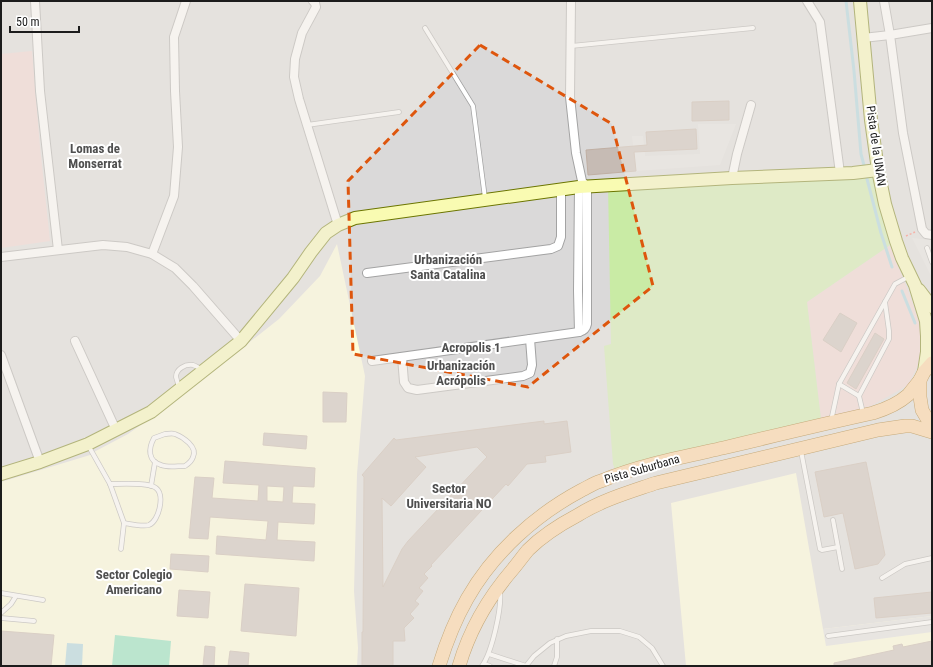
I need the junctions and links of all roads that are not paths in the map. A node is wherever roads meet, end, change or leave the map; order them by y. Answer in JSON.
{"nodes":[{"id":1,"x":35,"y":1,"type":"edge"},
{"id":2,"x":186,"y":1,"type":"edge"},
{"id":3,"x":312,"y":1,"type":"edge"},
{"id":4,"x":571,"y":1,"type":"edge"},
{"id":5,"x":807,"y":1,"type":"edge"},
{"id":6,"x":860,"y":1,"type":"edge"},
{"id":7,"x":884,"y":1,"type":"edge"},
{"id":8,"x":425,"y":28,"type":"dead end"},
{"id":9,"x":753,"y":28,"type":"dead end"},
{"id":10,"x":932,"y":28,"type":"edge"},
{"id":11,"x":890,"y":35,"type":"junction"},
{"id":12,"x":863,"y":38,"type":"junction"},
{"id":13,"x":570,"y":46,"type":"junction"},
{"id":14,"x":751,"y":105,"type":"dead end"},
{"id":15,"x":399,"y":112,"type":"dead end"},
{"id":16,"x":307,"y":125,"type":"junction"},
{"id":17,"x":872,"y":171,"type":"junction"},
{"id":18,"x":840,"y":173,"type":"junction"},
{"id":19,"x":732,"y":178,"type":"junction"},
{"id":20,"x":582,"y":185,"type":"junction"},
{"id":21,"x":561,"y":190,"type":"junction"},
{"id":22,"x":486,"y":200,"type":"junction"},
{"id":23,"x":338,"y":225,"type":"junction"},
{"id":24,"x":932,"y":235,"type":"edge"},
{"id":25,"x":927,"y":248,"type":"dead end"},
{"id":26,"x":58,"y":250,"type":"junction"},
{"id":27,"x":152,"y":254,"type":"junction"},
{"id":28,"x":1,"y":257,"type":"edge"},
{"id":29,"x":932,"y":262,"type":"edge"},
{"id":30,"x":367,"y":273,"type":"dead end"},
{"id":31,"x":912,"y":280,"type":"junction"},
{"id":32,"x":885,"y":302,"type":"junction"},
{"id":33,"x":932,"y":307,"type":"edge"},
{"id":34,"x":530,"y":339,"type":"junction"},
{"id":35,"x":75,"y":341,"type":"dead end"},
{"id":36,"x":241,"y":341,"type":"junction"},
{"id":37,"x":1,"y":355,"type":"edge"},
{"id":38,"x":402,"y":357,"type":"junction"},
{"id":39,"x":372,"y":361,"type":"dead end"},
{"id":40,"x":925,"y":372,"type":"edge"},
{"id":41,"x":839,"y":384,"type":"junction"},
{"id":42,"x":859,"y":396,"type":"junction"},
{"id":43,"x":863,"y":416,"type":"junction"},
{"id":44,"x":830,"y":423,"type":"junction"},
{"id":45,"x":932,"y":427,"type":"edge"},
{"id":46,"x":116,"y":430,"type":"junction"},
{"id":47,"x":932,"y":432,"type":"edge"},
{"id":48,"x":88,"y":444,"type":"junction"},
{"id":49,"x":800,"y":449,"type":"junction"},
{"id":50,"x":40,"y":462,"type":"junction"},
{"id":51,"x":155,"y":462,"type":"junction"},
{"id":52,"x":1,"y":474,"type":"edge"},
{"id":53,"x":110,"y":484,"type":"junction"},
{"id":54,"x":151,"y":486,"type":"junction"},
{"id":55,"x":833,"y":520,"type":"dead end"},
{"id":56,"x":124,"y":523,"type":"junction"},
{"id":57,"x":838,"y":547,"type":"junction"},
{"id":58,"x":121,"y":548,"type":"dead end"},
{"id":59,"x":932,"y":558,"type":"edge"},
{"id":60,"x":842,"y":569,"type":"dead end"},
{"id":61,"x":882,"y":578,"type":"dead end"},
{"id":62,"x":499,"y":585,"type":"junction"},
{"id":63,"x":1,"y":594,"type":"edge"},
{"id":64,"x":16,"y":596,"type":"junction"},
{"id":65,"x":43,"y":600,"type":"dead end"},
{"id":66,"x":1,"y":613,"type":"edge"},
{"id":67,"x":1,"y":618,"type":"edge"},
{"id":68,"x":34,"y":621,"type":"dead end"},
{"id":69,"x":932,"y":622,"type":"edge"},
{"id":70,"x":828,"y":636,"type":"dead end"},
{"id":71,"x":557,"y":639,"type":"junction"},
{"id":72,"x":488,"y":654,"type":"junction"},
{"id":73,"x":483,"y":665,"type":"edge"},
{"id":74,"x":439,"y":666,"type":"edge"},
{"id":75,"x":459,"y":666,"type":"edge"},
{"id":76,"x":490,"y":666,"type":"edge"},
{"id":77,"x":526,"y":666,"type":"edge"},
{"id":78,"x":554,"y":666,"type":"edge"},
{"id":79,"x":663,"y":666,"type":"edge"}],
"edges":[{"from":1,"to":26,"type":"street"},
{"from":2,"to":27,"type":"street"},
{"from":3,"to":16,"type":"street"},
{"from":4,"to":13,"type":"street"},
{"from":5,"to":18,"type":"street"},
{"from":6,"to":12,"type":"street","name":"Pista de la UNAN"},
{"from":7,"to":11,"type":"street"},
{"from":8,"to":22,"type":"lane"},
{"from":9,"to":13,"type":"lane"},
{"from":10,"to":11,"type":"street"},
{"from":11,"to":12,"type":"street"},
{"from":11,"to":24,"type":"street"},
{"from":12,"to":17,"type":"street","name":"Pista de la UNAN"},
{"from":13,"to":20,"type":"street"},
{"from":14,"to":19,"type":"street"},
{"from":15,"to":16,"type":"lane"},
{"from":16,"to":23,"type":"street"},
{"from":17,"to":18,"type":"street"},
{"from":17,"to":31,"type":"street","name":"Pista de la UNAN"},
{"from":18,"to":19,"type":"street"},
{"from":19,"to":20,"type":"street"},
{"from":20,"to":21,"type":"street"},
{"from":20,"to":34,"type":"street"},
{"from":21,"to":22,"type":"street"},
{"from":21,"to":30,"type":"street"},
{"from":22,"to":23,"type":"street"},
{"from":23,"to":36,"type":"street"},
{"from":25,"to":29,"type":"lane"},
{"from":26,"to":27,"type":"street"},
{"from":26,"to":28,"type":"street"},
{"from":27,"to":36,"type":"street"},
{"from":31,"to":32,"type":"lane"},
{"from":31,"to":33,"type":"street","name":"Pista de la UNAN"},
{"from":31,"to":40,"type":"street","name":"Pista de la UNAN"},
{"from":32,"to":41,"type":"lane"},
{"from":32,"to":42,"type":"lane"},
{"from":34,"to":38,"type":"street"},
{"from":34,"to":38,"type":"street"},
{"from":35,"to":46,"type":"street"},
{"from":36,"to":46,"type":"street"},
{"from":37,"to":50,"type":"street"},
{"from":38,"to":39,"type":"street"},
{"from":40,"to":43,"type":"main road","name":"Pista Suburbana"},
{"from":40,"to":45,"type":"main road"},
{"from":41,"to":42,"type":"lane"},
{"from":41,"to":44,"type":"lane"},
{"from":42,"to":43,"type":"lane"},
{"from":43,"to":44,"type":"main road","name":"Pista Suburbana"},
{"from":44,"to":74,"type":"main road","name":"Pista Suburbana"},
{"from":46,"to":48,"type":"street"},
{"from":47,"to":49,"type":"main road","name":"Pista Suburbana"},
{"from":48,"to":50,"type":"street"},
{"from":48,"to":53,"type":"lane"},
{"from":49,"to":57,"type":"lane"},
{"from":49,"to":62,"type":"main road","name":"Pista Suburbana"},
{"from":50,"to":52,"type":"street"},
{"from":51,"to":51,"type":"lane"},
{"from":51,"to":54,"type":"lane"},
{"from":53,"to":54,"type":"lane"},
{"from":53,"to":56,"type":"lane"},
{"from":54,"to":56,"type":"lane"},
{"from":55,"to":57,"type":"lane"},
{"from":56,"to":58,"type":"lane"},
{"from":57,"to":60,"type":"lane"},
{"from":59,"to":61,"type":"lane"},
{"from":62,"to":72,"type":"lane"},
{"from":62,"to":75,"type":"main road","name":"Pista Suburbana"},
{"from":63,"to":64,"type":"lane"},
{"from":64,"to":65,"type":"lane"},
{"from":64,"to":66,"type":"lane"},
{"from":67,"to":68,"type":"lane"},
{"from":69,"to":70,"type":"lane"},
{"from":71,"to":77,"type":"lane"},
{"from":71,"to":78,"type":"lane"},
{"from":71,"to":79,"type":"lane"},
{"from":72,"to":73,"type":"lane"},
{"from":72,"to":77,"type":"lane"},
{"from":73,"to":76,"type":"lane"}]}
